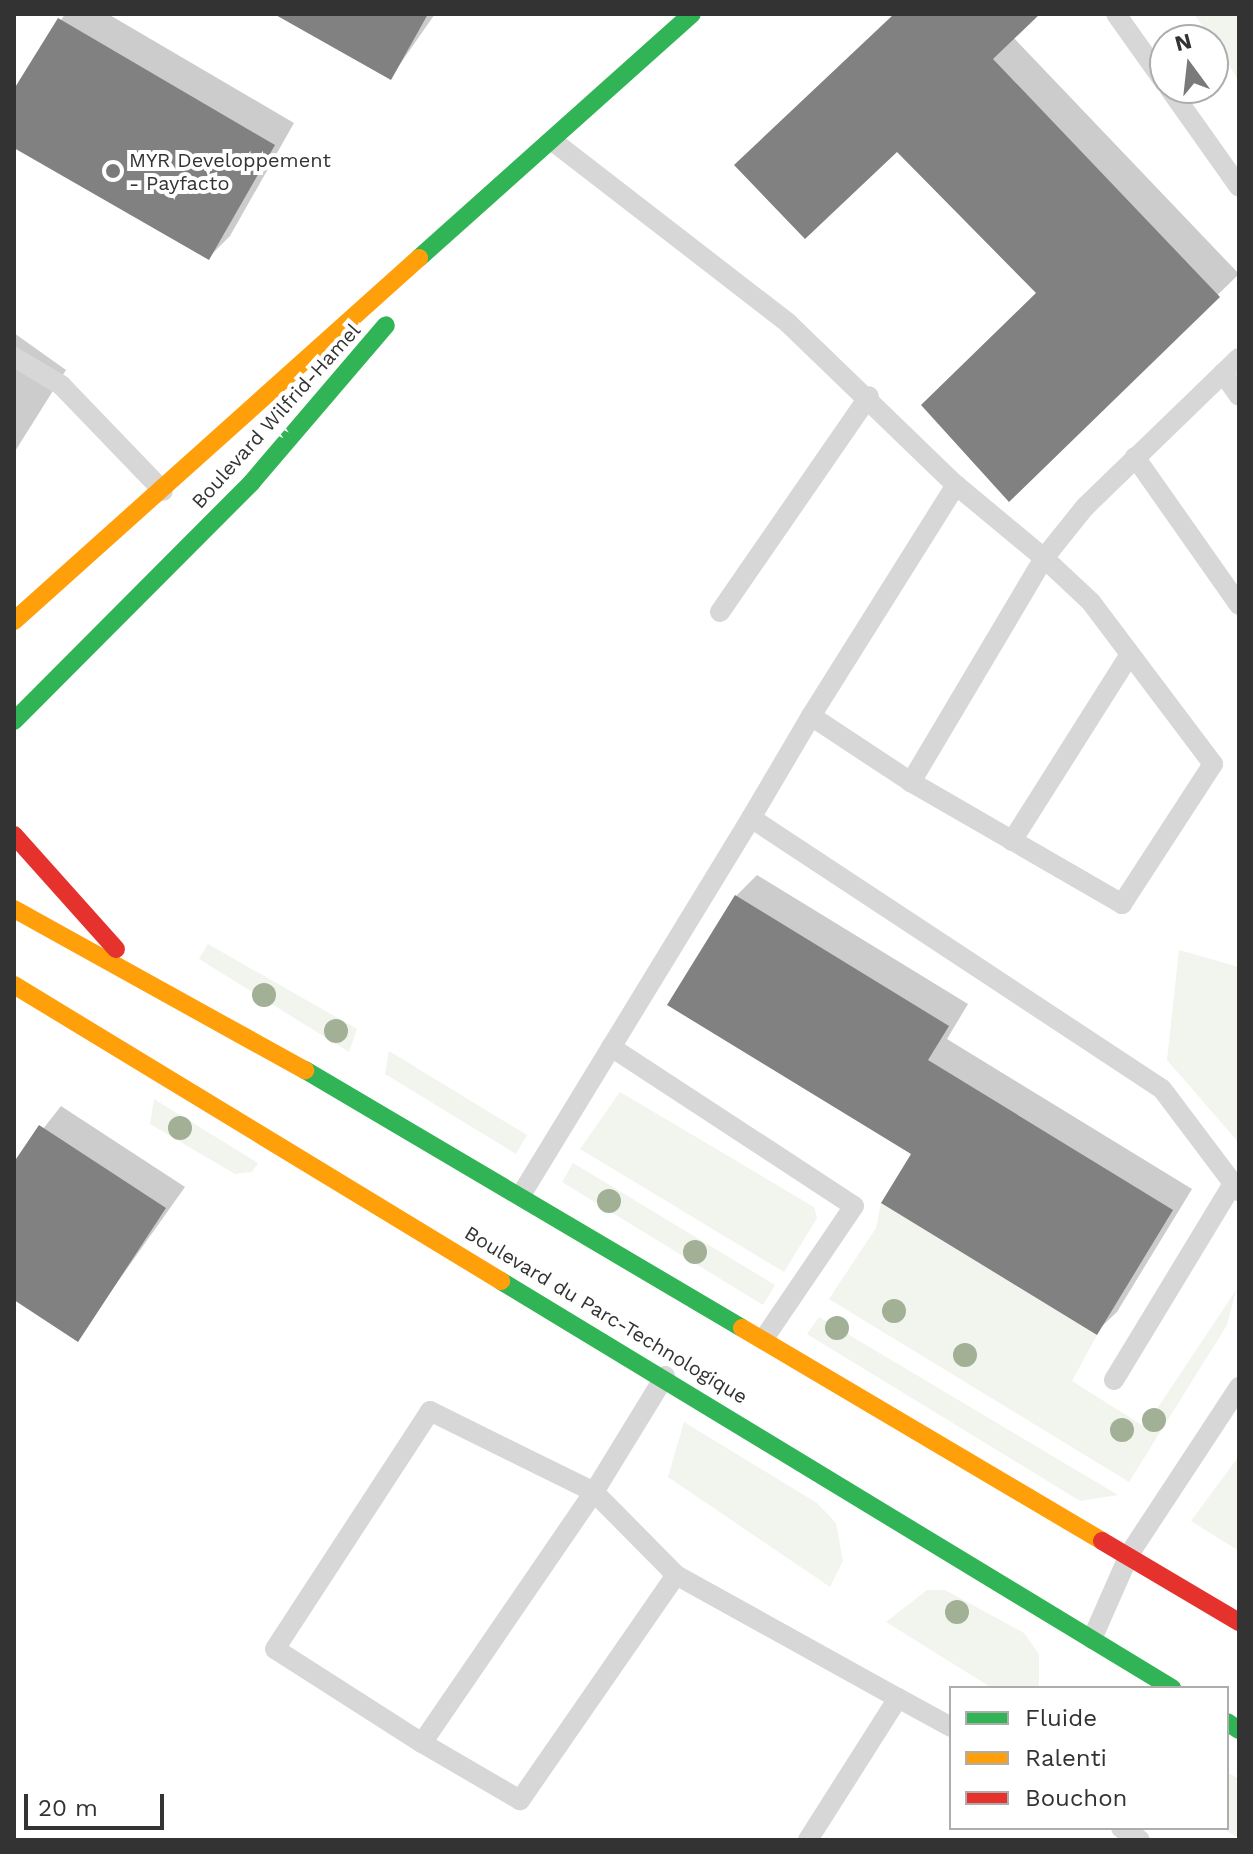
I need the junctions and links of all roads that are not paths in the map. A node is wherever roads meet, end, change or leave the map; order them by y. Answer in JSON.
{"nodes":[{"id":1,"x":692,"y":14,"type":"edge"},
{"id":2,"x":1116,"y":14,"type":"edge"},
{"id":3,"x":1149,"y":60,"type":"edge"},
{"id":4,"x":1180,"y":104,"type":"edge"},
{"id":5,"x":554,"y":142,"type":"junction"},
{"id":6,"x":1239,"y":187,"type":"edge"},
{"id":7,"x":494,"y":198,"type":"junction"},
{"id":8,"x":14,"y":357,"type":"edge"},
{"id":9,"x":1239,"y":358,"type":"edge"},
{"id":10,"x":1223,"y":373,"type":"junction"},
{"id":11,"x":869,"y":396,"type":"junction"},
{"id":12,"x":1239,"y":396,"type":"edge"},
{"id":13,"x":1135,"y":457,"type":"junction"},
{"id":14,"x":956,"y":485,"type":"junction"},
{"id":15,"x":163,"y":491,"type":"junction"},
{"id":16,"x":1044,"y":558,"type":"junction"},
{"id":17,"x":22,"y":601,"type":"edge"},
{"id":18,"x":1239,"y":605,"type":"edge"},
{"id":19,"x":720,"y":612,"type":"dead end"},
{"id":20,"x":14,"y":621,"type":"edge"},
{"id":21,"x":1130,"y":654,"type":"junction"},
{"id":22,"x":811,"y":716,"type":"junction"},
{"id":23,"x":14,"y":721,"type":"edge"},
{"id":24,"x":911,"y":782,"type":"junction"},
{"id":25,"x":751,"y":818,"type":"junction"},
{"id":26,"x":14,"y":835,"type":"edge"},
{"id":27,"x":1012,"y":841,"type":"junction"},
{"id":28,"x":14,"y":909,"type":"edge"},
{"id":29,"x":137,"y":971,"type":"junction"},
{"id":30,"x":14,"y":985,"type":"edge"},
{"id":31,"x":611,"y":1047,"type":"junction"},
{"id":32,"x":1236,"y":1186,"type":"edge"},
{"id":33,"x":521,"y":1195,"type":"junction"},
{"id":34,"x":765,"y":1337,"type":"junction"},
{"id":35,"x":665,"y":1376,"type":"junction"},
{"id":36,"x":1114,"y":1380,"type":"dead end"},
{"id":37,"x":1236,"y":1400,"type":"edge"},
{"id":38,"x":594,"y":1492,"type":"junction"},
{"id":39,"x":1130,"y":1553,"type":"junction"},
{"id":40,"x":676,"y":1575,"type":"junction"},
{"id":41,"x":1239,"y":1622,"type":"edge"},
{"id":42,"x":1092,"y":1639,"type":"junction"},
{"id":43,"x":1169,"y":1686,"type":"edge"},
{"id":44,"x":898,"y":1698,"type":"junction"},
{"id":45,"x":949,"y":1726,"type":"edge"},
{"id":46,"x":422,"y":1743,"type":"junction"},
{"id":47,"x":808,"y":1840,"type":"edge"}],
"edges":[{"from":1,"to":5,"type":"main road","name":"Boulevard Wilfrid-Hamel"},
{"from":2,"to":3,"type":"lane"},
{"from":4,"to":6,"type":"lane"},
{"from":5,"to":7,"type":"main road","name":"Boulevard Wilfrid-Hamel"},
{"from":5,"to":11,"type":"lane"},
{"from":7,"to":15,"type":"main road","name":"Boulevard Wilfrid-Hamel"},
{"from":7,"to":23,"type":"main road","name":"Boulevard Wilfrid-Hamel"},
{"from":8,"to":15,"type":"lane"},
{"from":9,"to":10,"type":"lane"},
{"from":10,"to":12,"type":"lane"},
{"from":10,"to":13,"type":"lane"},
{"from":11,"to":14,"type":"lane"},
{"from":11,"to":19,"type":"lane"},
{"from":13,"to":16,"type":"lane"},
{"from":13,"to":18,"type":"lane"},
{"from":14,"to":16,"type":"lane"},
{"from":14,"to":22,"type":"lane"},
{"from":15,"to":17,"type":"main road","name":"Boulevard Wilfrid-Hamel"},
{"from":16,"to":21,"type":"lane"},
{"from":16,"to":24,"type":"lane"},
{"from":17,"to":20,"type":"main road","name":"Boulevard Wilfrid-Hamel"},
{"from":21,"to":27,"type":"lane"},
{"from":21,"to":27,"type":"lane"},
{"from":22,"to":24,"type":"lane"},
{"from":22,"to":25,"type":"lane"},
{"from":24,"to":27,"type":"lane"},
{"from":25,"to":31,"type":"lane"},
{"from":25,"to":32,"type":"lane"},
{"from":26,"to":29,"type":"main road"},
{"from":28,"to":29,"type":"main road"},
{"from":29,"to":33,"type":"main road"},
{"from":30,"to":35,"type":"main road","name":"Boulevard du Parc-Technologique"},
{"from":31,"to":33,"type":"lane"},
{"from":31,"to":34,"type":"lane"},
{"from":32,"to":36,"type":"lane"},
{"from":33,"to":34,"type":"main road"},
{"from":34,"to":39,"type":"main road"},
{"from":35,"to":38,"type":"lane"},
{"from":35,"to":42,"type":"main road","name":"Boulevard du Parc-Technologique"},
{"from":37,"to":39,"type":"lane"},
{"from":38,"to":40,"type":"lane"},
{"from":38,"to":46,"type":"lane"},
{"from":38,"to":46,"type":"lane"},
{"from":39,"to":41,"type":"main road"},
{"from":39,"to":42,"type":"lane"},
{"from":40,"to":44,"type":"lane"},
{"from":40,"to":46,"type":"lane"},
{"from":42,"to":43,"type":"main road","name":"Boulevard du Parc-Technologique"},
{"from":44,"to":45,"type":"lane"},
{"from":44,"to":47,"type":"lane"}]}
